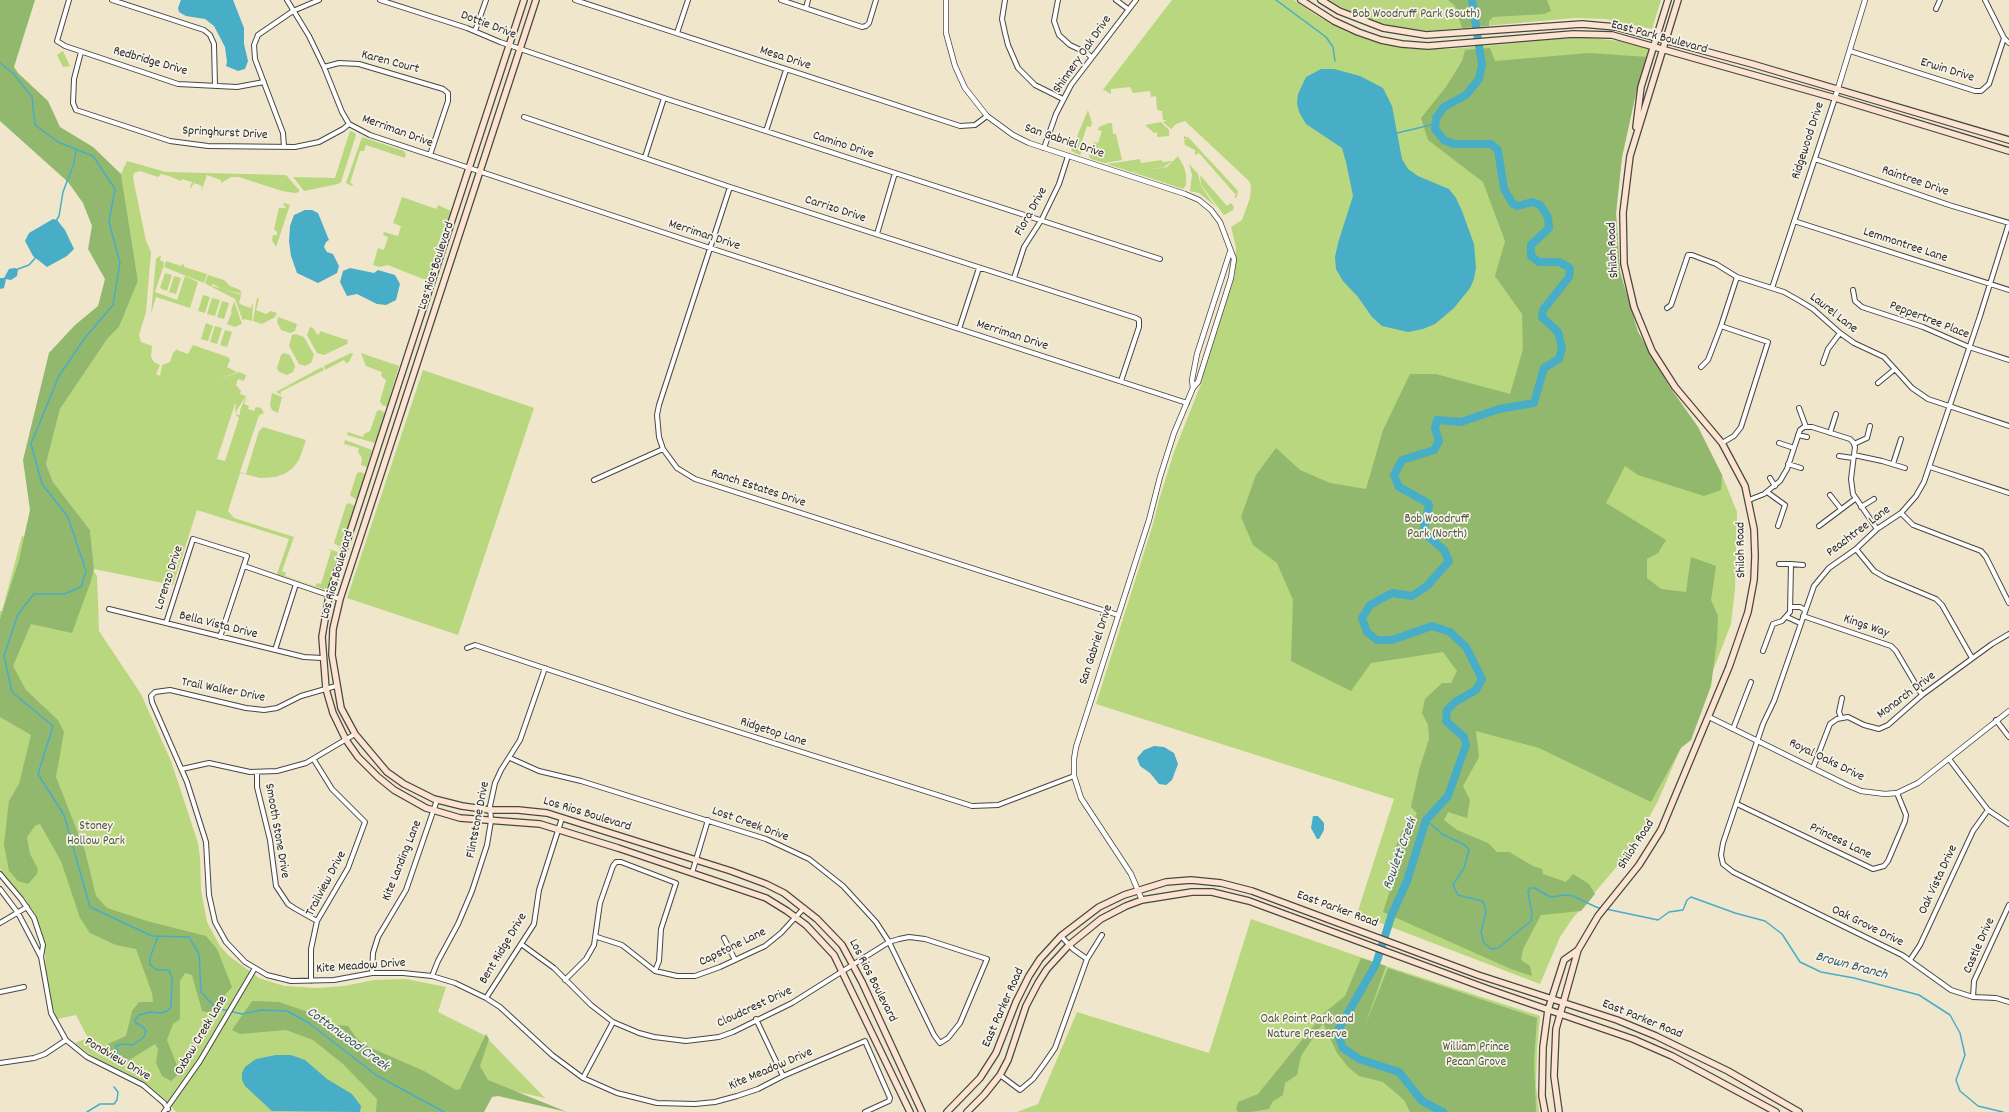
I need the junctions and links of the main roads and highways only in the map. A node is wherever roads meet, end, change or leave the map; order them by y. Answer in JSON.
{"nodes":[{"id":1,"x":524,"y":0,"type":"edge"},
{"id":2,"x":536,"y":0,"type":"edge"},
{"id":3,"x":1301,"y":0,"type":"edge"},
{"id":4,"x":1321,"y":0,"type":"edge"},
{"id":5,"x":1668,"y":0,"type":"edge"},
{"id":6,"x":1678,"y":0,"type":"edge"},
{"id":7,"x":1656,"y":37,"type":"junction"},
{"id":8,"x":1665,"y":39,"type":"junction"},
{"id":9,"x":1654,"y":46,"type":"junction"},
{"id":10,"x":1662,"y":48,"type":"junction"},
{"id":11,"x":2009,"y":140,"type":"edge"},
{"id":12,"x":1634,"y":143,"type":"junction"},
{"id":13,"x":2009,"y":151,"type":"edge"},
{"id":14,"x":456,"y":208,"type":"junction"},
{"id":15,"x":458,"y":238,"type":"junction"},
{"id":16,"x":433,"y":279,"type":"junction"},
{"id":17,"x":444,"y":282,"type":"junction"},
{"id":18,"x":1198,"y":881,"type":"junction"},
{"id":19,"x":1252,"y":891,"type":"junction"},
{"id":20,"x":1199,"y":892,"type":"junction"},
{"id":21,"x":1249,"y":901,"type":"junction"},
{"id":22,"x":1578,"y":950,"type":"junction"},
{"id":23,"x":1551,"y":1000,"type":"junction"},
{"id":24,"x":1562,"y":1003,"type":"junction"},
{"id":25,"x":1548,"y":1010,"type":"junction"},
{"id":26,"x":1559,"y":1014,"type":"junction"},
{"id":27,"x":1701,"y":1058,"type":"junction"},
{"id":28,"x":1695,"y":1068,"type":"junction"},
{"id":29,"x":910,"y":1112,"type":"edge"},
{"id":30,"x":922,"y":1112,"type":"edge"},
{"id":31,"x":947,"y":1112,"type":"edge"},
{"id":32,"x":967,"y":1112,"type":"edge"},
{"id":33,"x":1545,"y":1112,"type":"edge"},
{"id":34,"x":1559,"y":1112,"type":"edge"},
{"id":35,"x":1776,"y":1112,"type":"edge"},
{"id":36,"x":1800,"y":1112,"type":"edge"}],
"edges":[{"from":1,"to":14,"type":"main road","name":"Los Rios Boulevard"},
{"from":2,"to":15,"type":"main road","name":"Los Rios Boulevard"},
{"from":3,"to":9,"type":"main road","name":"East Park Boulevard"},
{"from":4,"to":7,"type":"main road","name":"East Park Boulevard"},
{"from":5,"to":7,"type":"main road","name":"Shiloh Road"},
{"from":6,"to":8,"type":"main road","name":"Shiloh Road"},
{"from":7,"to":8,"type":"main road","name":"East Park Boulevard"},
{"from":7,"to":9,"type":"main road","name":"Shiloh Road"},
{"from":8,"to":10,"type":"main road","name":"Shiloh Road"},
{"from":8,"to":11,"type":"main road","name":"East Park Boulevard"},
{"from":9,"to":10,"type":"main road","name":"East Park Boulevard"},
{"from":9,"to":12,"type":"main road","name":"Shiloh Road"},
{"from":10,"to":12,"type":"main road","name":"Shiloh Road"},
{"from":10,"to":13,"type":"main road","name":"East Park Boulevard"},
{"from":12,"to":22,"type":"main road","name":"Shiloh Road"},
{"from":14,"to":15,"type":"main road"},
{"from":14,"to":16,"type":"main road","name":"Los Rios Boulevard"},
{"from":15,"to":17,"type":"main road","name":"Los Rios Boulevard"},
{"from":16,"to":17,"type":"main road"},
{"from":16,"to":29,"type":"main road","name":"Los Rios Boulevard"},
{"from":17,"to":30,"type":"main road","name":"Los Rios Boulevard"},
{"from":18,"to":19,"type":"main road","name":"East Parker Road"},
{"from":18,"to":20,"type":"main road"},
{"from":18,"to":31,"type":"main road","name":"East Parker Road"},
{"from":19,"to":21,"type":"main road"},
{"from":19,"to":23,"type":"main road","name":"East Parker Road"},
{"from":20,"to":21,"type":"main road","name":"East Parker Road"},
{"from":20,"to":32,"type":"main road","name":"East Parker Road"},
{"from":21,"to":25,"type":"main road","name":"East Parker Road"},
{"from":22,"to":23,"type":"main road","name":"Shiloh Road"},
{"from":22,"to":24,"type":"main road","name":"Shiloh Road"},
{"from":23,"to":24,"type":"main road","name":"East Parker Road"},
{"from":23,"to":25,"type":"main road","name":"Shiloh Road"},
{"from":24,"to":26,"type":"main road","name":"Shiloh Road"},
{"from":24,"to":27,"type":"main road","name":"East Parker Road"},
{"from":25,"to":26,"type":"main road","name":"East Parker Road"},
{"from":25,"to":33,"type":"main road","name":"Shiloh Road"},
{"from":26,"to":28,"type":"main road","name":"East Parker Road"},
{"from":26,"to":34,"type":"main road","name":"Shiloh Road"},
{"from":27,"to":28,"type":"main road"},
{"from":27,"to":36,"type":"main road","name":"East Parker Road"},
{"from":28,"to":35,"type":"main road","name":"East Parker Road"}]}
